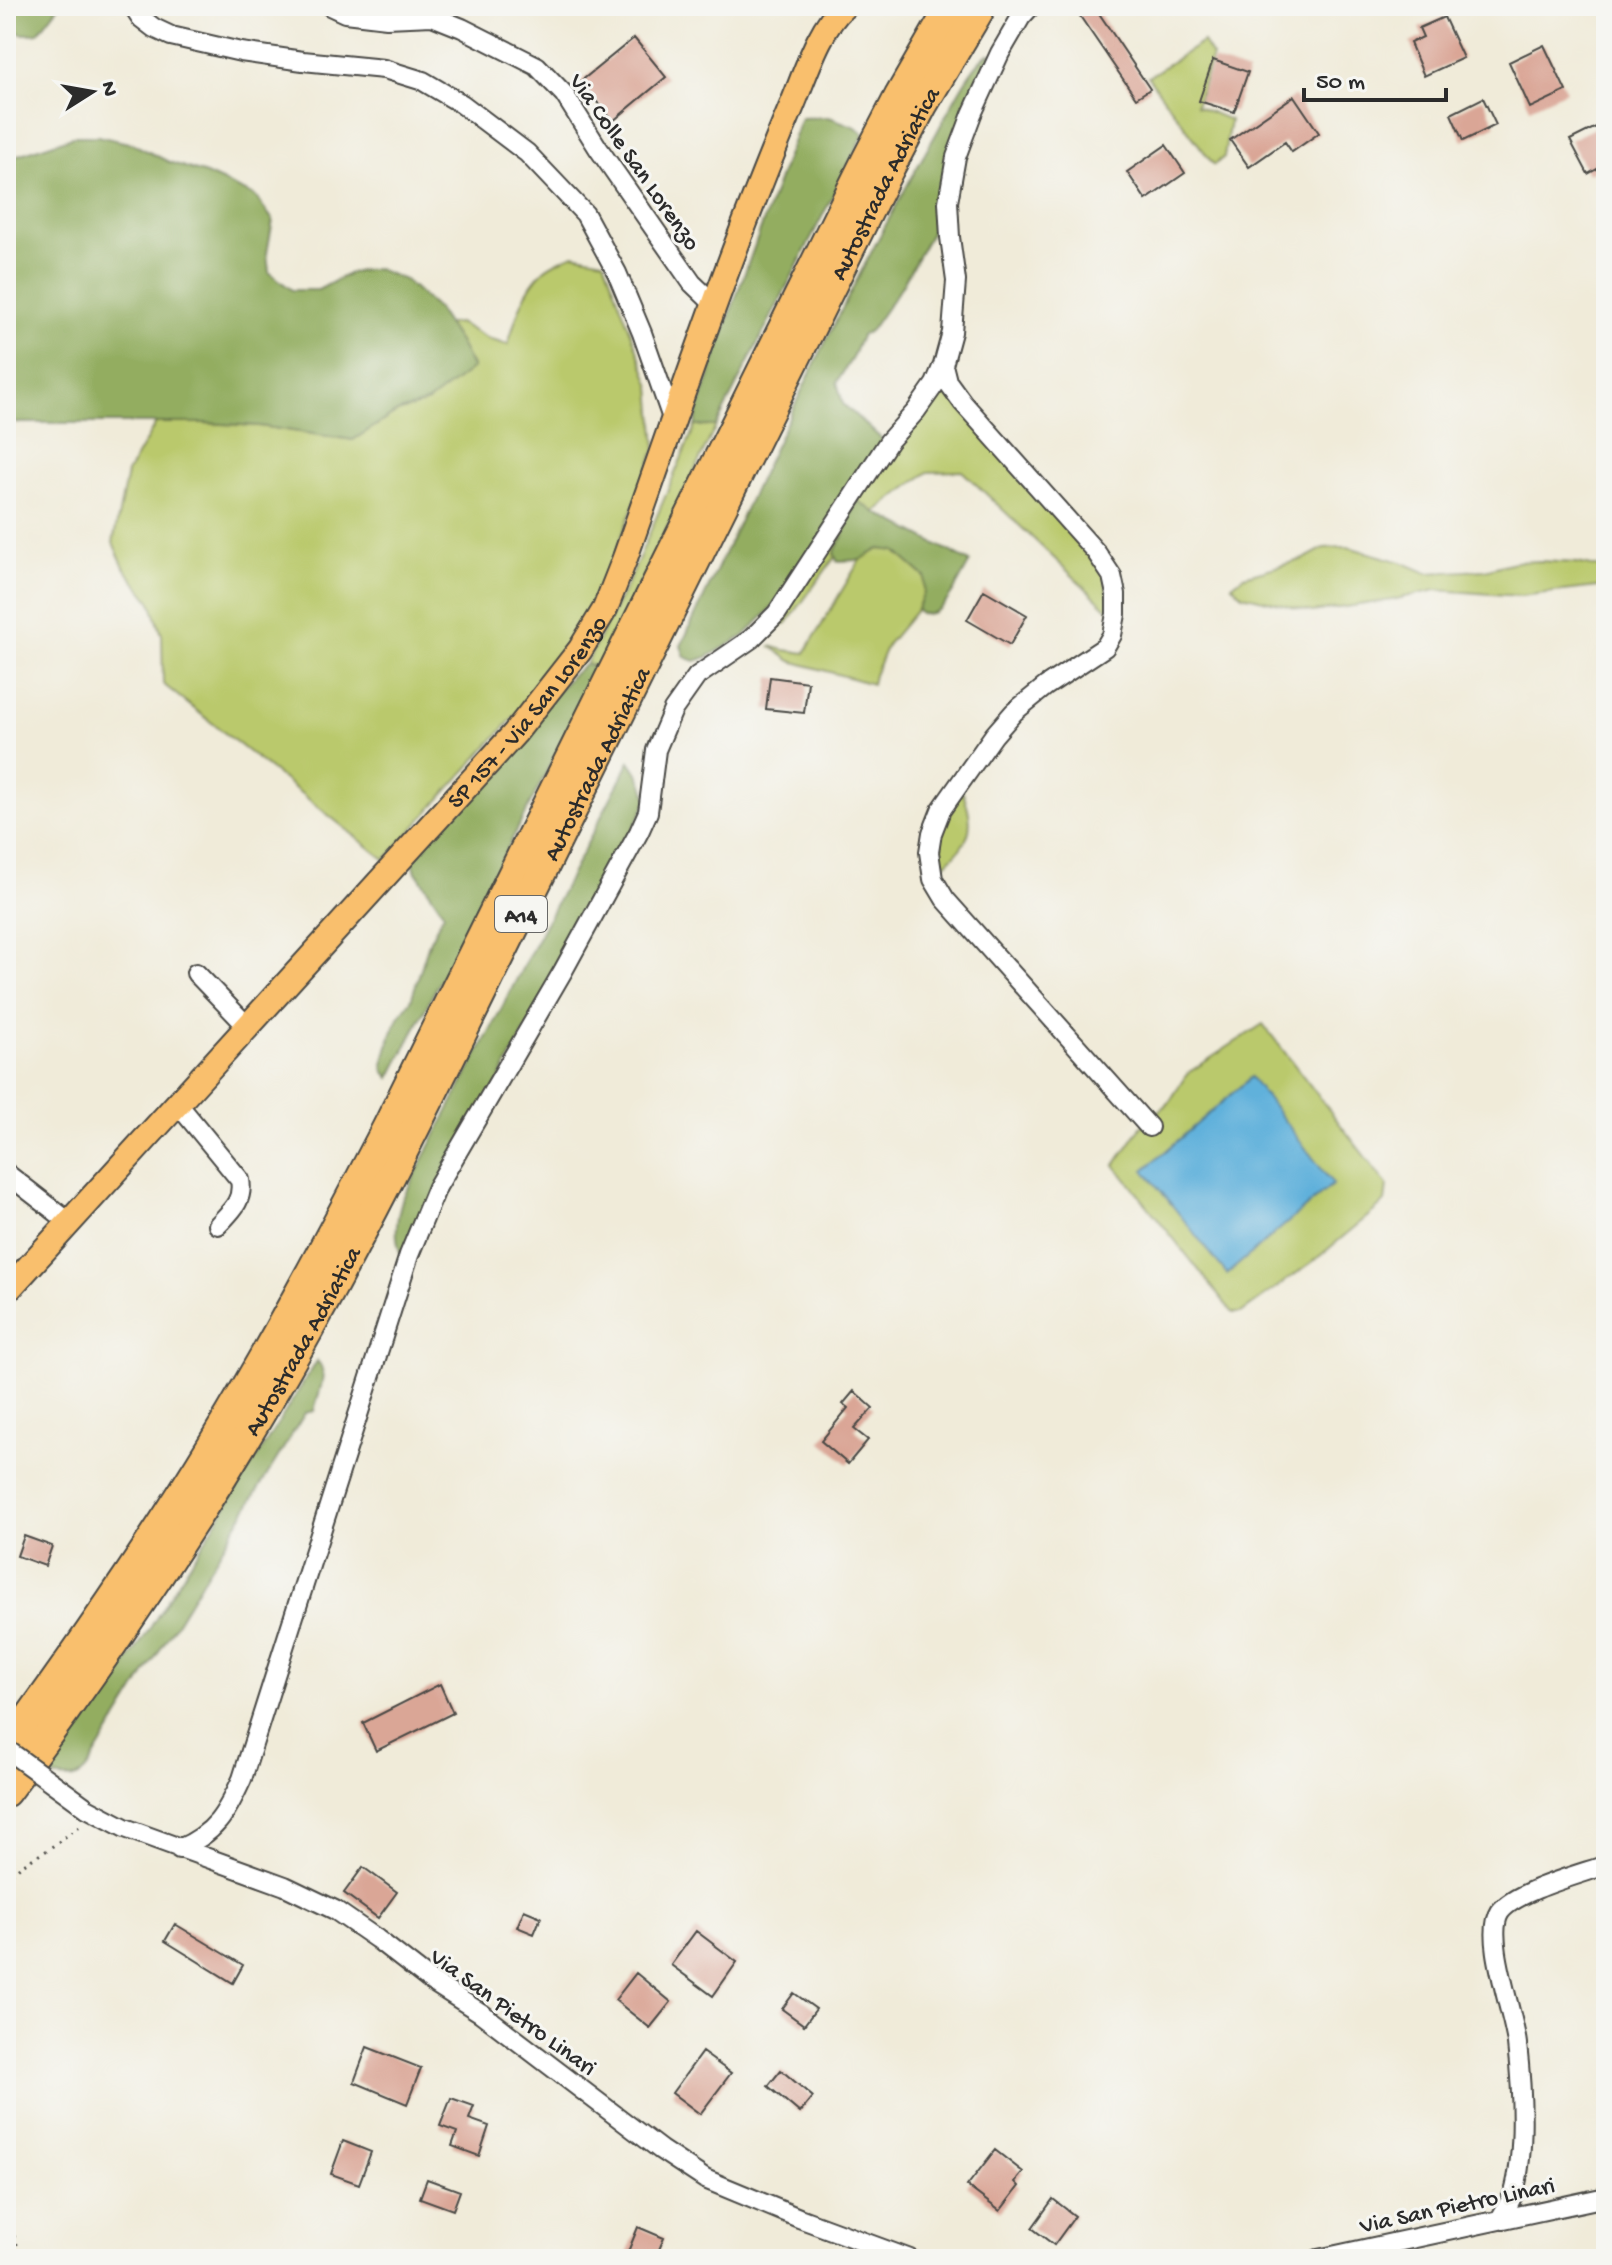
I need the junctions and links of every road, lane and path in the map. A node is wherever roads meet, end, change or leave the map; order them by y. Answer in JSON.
{"nodes":[{"id":1,"x":133,"y":6,"type":"edge"},
{"id":2,"x":330,"y":6,"type":"edge"},
{"id":3,"x":844,"y":6,"type":"edge"},
{"id":4,"x":951,"y":6,"type":"edge"},
{"id":5,"x":982,"y":6,"type":"edge"},
{"id":6,"x":1031,"y":6,"type":"edge"},
{"id":7,"x":447,"y":13,"type":"edge"},
{"id":8,"x":715,"y":305,"type":"junction"},
{"id":9,"x":943,"y":365,"type":"junction"},
{"id":10,"x":673,"y":421,"type":"junction"},
{"id":11,"x":196,"y":973,"type":"dead end"},
{"id":12,"x":247,"y":1026,"type":"junction"},
{"id":13,"x":177,"y":1103,"type":"junction"},
{"id":14,"x":1149,"y":1127,"type":"dead end"},
{"id":15,"x":6,"y":1173,"type":"edge"},
{"id":16,"x":69,"y":1222,"type":"junction"},
{"id":17,"x":218,"y":1225,"type":"dead end"},
{"id":18,"x":6,"y":1292,"type":"edge"},
{"id":19,"x":6,"y":1749,"type":"edge"},
{"id":20,"x":6,"y":1792,"type":"edge"},
{"id":21,"x":90,"y":1810,"type":"junction"},
{"id":22,"x":179,"y":1849,"type":"junction"},
{"id":23,"x":1606,"y":1865,"type":"edge"},
{"id":24,"x":6,"y":1879,"type":"edge"},
{"id":25,"x":1606,"y":2197,"type":"edge"},
{"id":26,"x":6,"y":2213,"type":"edge"},
{"id":27,"x":1500,"y":2219,"type":"junction"},
{"id":28,"x":22,"y":2259,"type":"edge"},
{"id":29,"x":910,"y":2259,"type":"edge"},
{"id":30,"x":1318,"y":2259,"type":"edge"}],
"edges":[{"from":1,"to":10,"type":"street"},
{"from":2,"to":7,"type":"street","name":"Via Colle San Lorenzo"},
{"from":3,"to":8,"type":"main road","name":"SP 157 - Via San Lorenzo"},
{"from":4,"to":19,"type":"highway","name":"Autostrada Adriatica","number":"A14"},
{"from":5,"to":20,"type":"highway","name":"Autostrada Adriatica","number":"A14"},
{"from":6,"to":9,"type":"street"},
{"from":7,"to":8,"type":"street","name":"Via Colle San Lorenzo"},
{"from":8,"to":10,"type":"main road","name":"SP 157 - Via San Lorenzo"},
{"from":9,"to":14,"type":"street"},
{"from":9,"to":22,"type":"street"},
{"from":10,"to":12,"type":"main road","name":"SP 157 - Via San Lorenzo"},
{"from":11,"to":12,"type":"street"},
{"from":12,"to":13,"type":"main road","name":"SP 157 - Via San Lorenzo"},
{"from":13,"to":16,"type":"main road","name":"SP 157 - Via San Lorenzo"},
{"from":13,"to":17,"type":"street"},
{"from":15,"to":16,"type":"street"},
{"from":16,"to":18,"type":"main road","name":"SP 157 - Via San Lorenzo"},
{"from":19,"to":21,"type":"street","name":"Via San Pietro Linari","bridge":true},
{"from":21,"to":22,"type":"street","name":"Via San Pietro Linari"},
{"from":21,"to":24,"type":"path"},
{"from":22,"to":29,"type":"street","name":"Via San Pietro Linari"},
{"from":23,"to":27,"type":"street"},
{"from":25,"to":27,"type":"street","name":"Via San Pietro Linari"},
{"from":26,"to":28,"type":"path"},
{"from":27,"to":30,"type":"street","name":"Via San Pietro Linari"}]}
